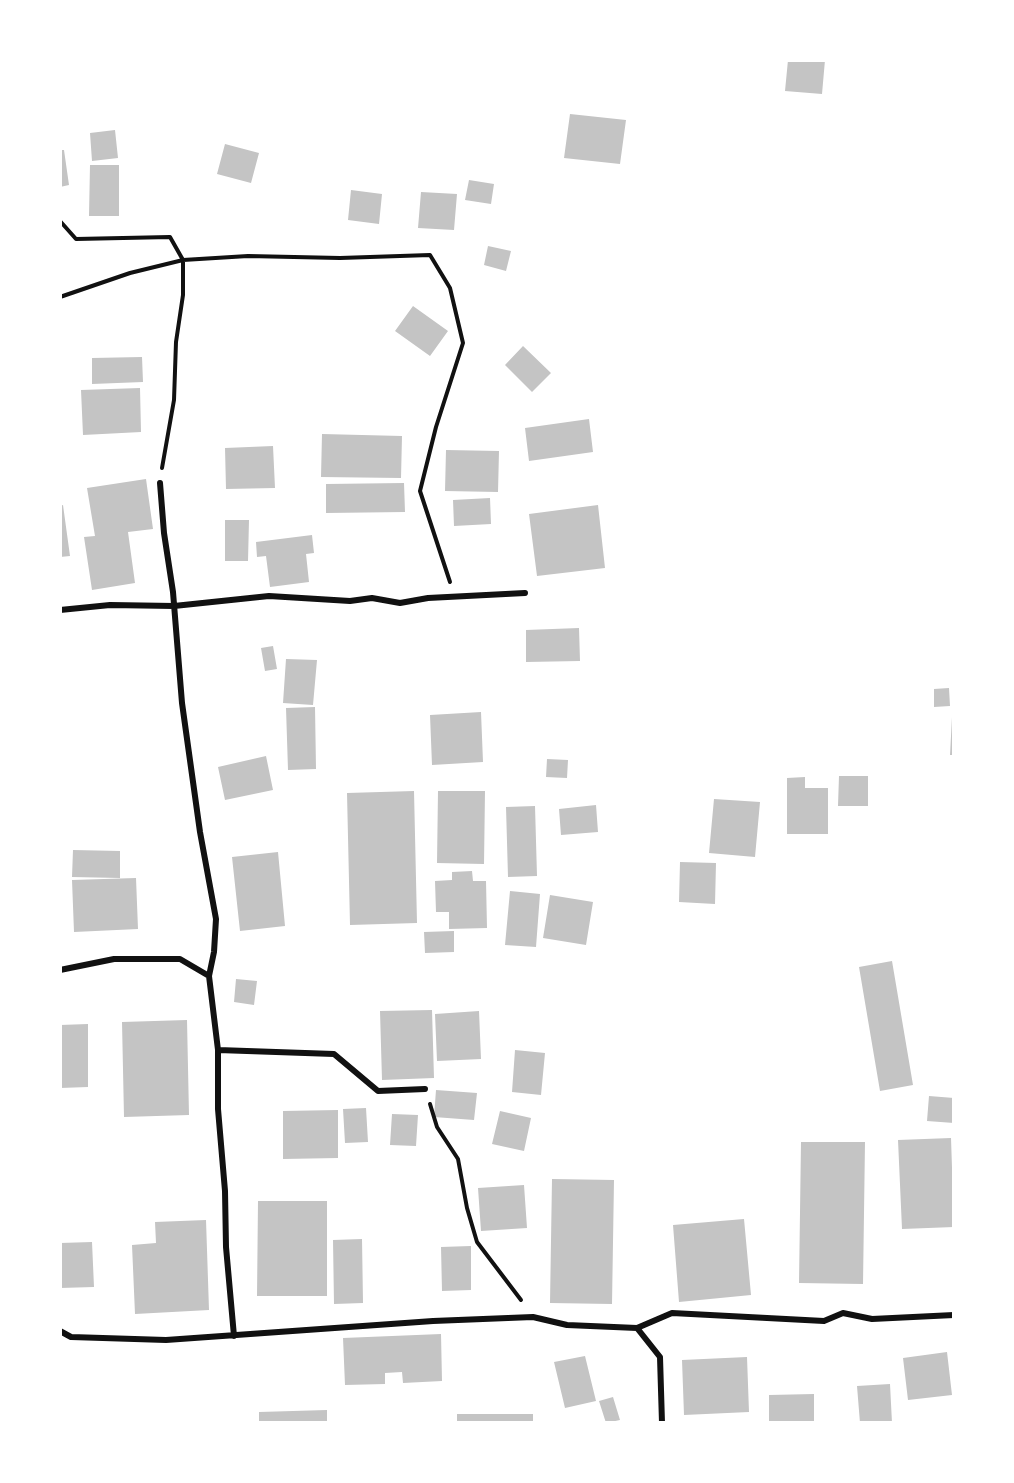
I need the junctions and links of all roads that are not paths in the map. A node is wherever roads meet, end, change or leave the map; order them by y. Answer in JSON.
{"nodes":[{"id":1,"x":160,"y":483,"type":"road end"},
{"id":2,"x":525,"y":593,"type":"dead end"},
{"id":3,"x":174,"y":606,"type":"junction"},
{"id":4,"x":60,"y":610,"type":"edge"},
{"id":5,"x":60,"y":970,"type":"edge"},
{"id":6,"x":209,"y":976,"type":"junction"},
{"id":7,"x":218,"y":1050,"type":"junction"},
{"id":8,"x":425,"y":1089,"type":"road end"},
{"id":9,"x":954,"y":1314,"type":"edge"},
{"id":10,"x":637,"y":1328,"type":"junction"},
{"id":11,"x":60,"y":1331,"type":"edge"},
{"id":12,"x":234,"y":1336,"type":"junction"},
{"id":13,"x":662,"y":1423,"type":"edge"}],
"edges":[{"from":1,"to":3,"type":"street"},
{"from":2,"to":3,"type":"street"},
{"from":3,"to":4,"type":"street"},
{"from":3,"to":6,"type":"street"},
{"from":5,"to":6,"type":"street"},
{"from":6,"to":7,"type":"street"},
{"from":7,"to":8,"type":"street"},
{"from":7,"to":12,"type":"street"},
{"from":9,"to":10,"type":"street"},
{"from":10,"to":12,"type":"street"},
{"from":10,"to":13,"type":"street"},
{"from":11,"to":12,"type":"street"}]}
